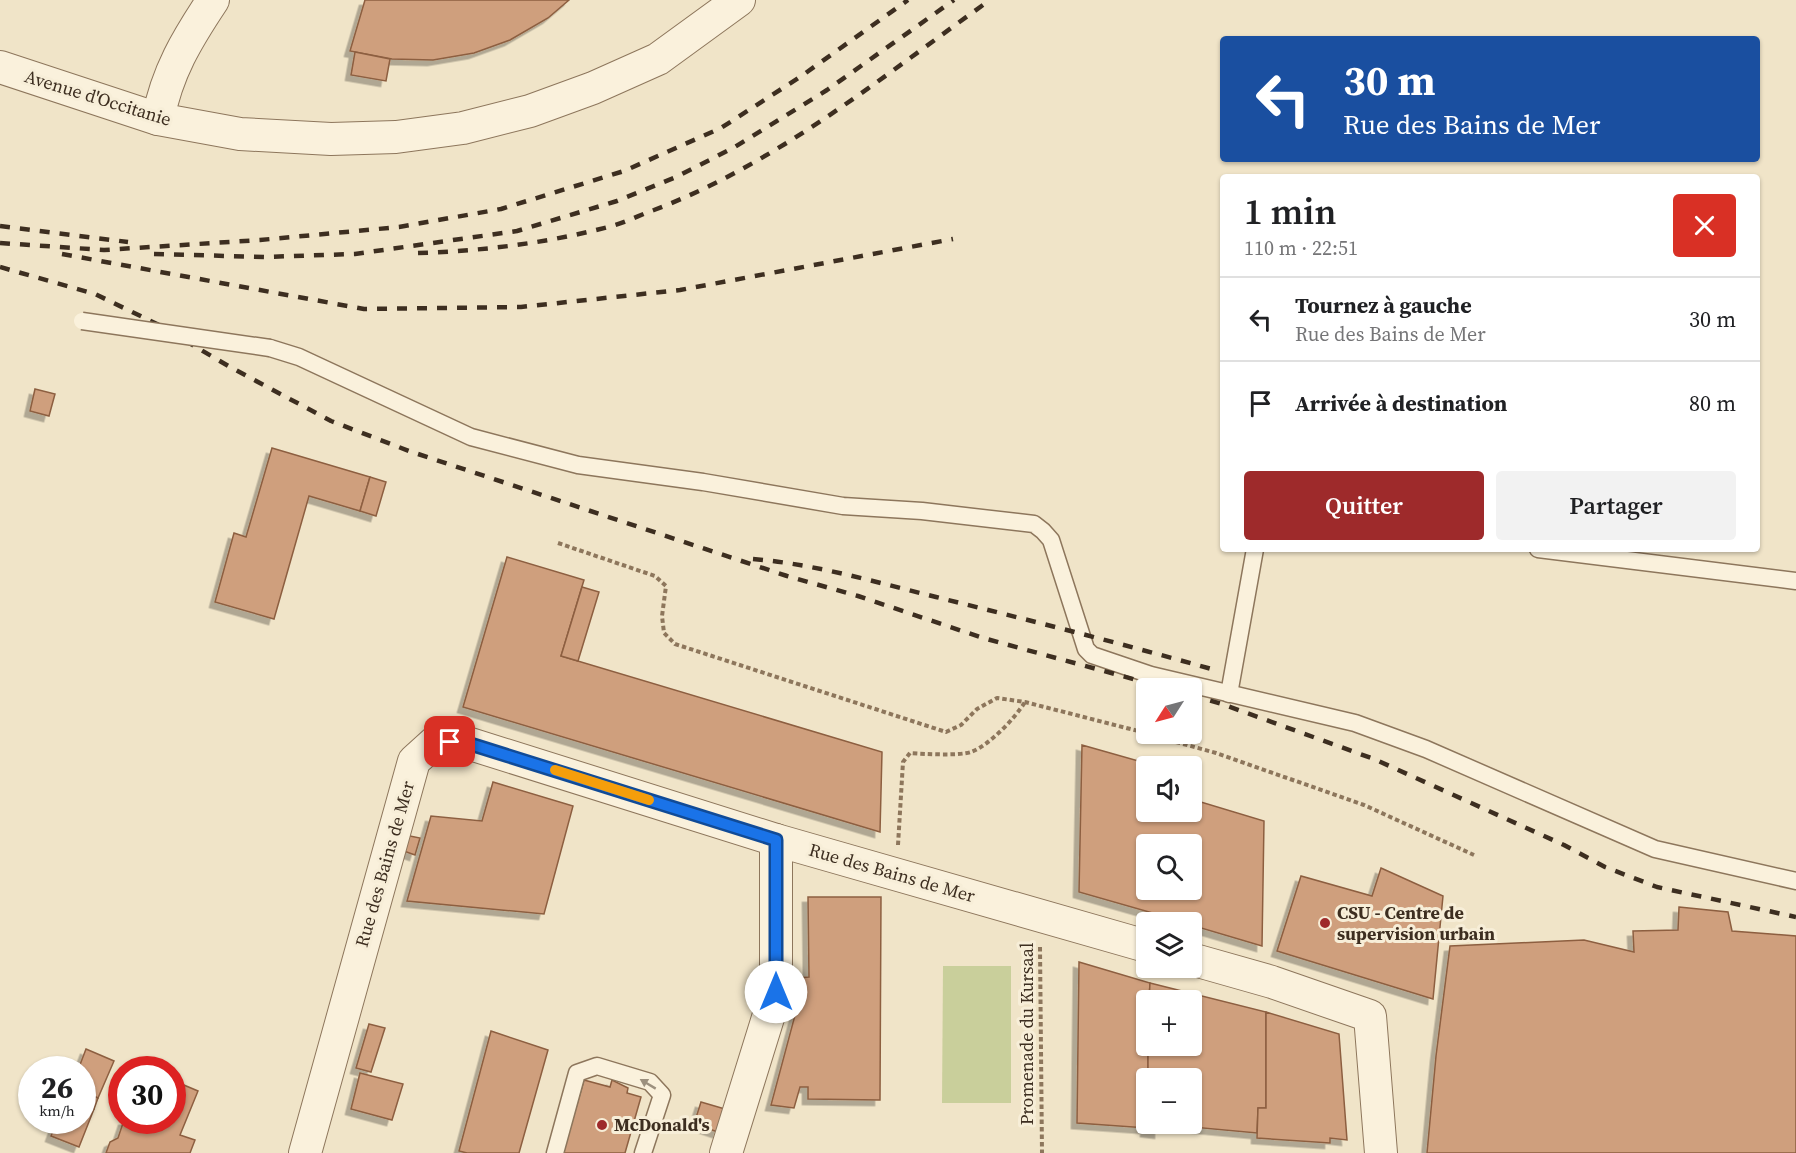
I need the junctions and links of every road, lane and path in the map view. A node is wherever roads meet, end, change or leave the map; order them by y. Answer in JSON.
{"nodes":[{"id":1,"x":213,"y":0,"type":"edge"},
{"id":2,"x":739,"y":0,"type":"edge"},
{"id":3,"x":0,"y":67,"type":"edge"},
{"id":4,"x":158,"y":119,"type":"junction"},
{"id":5,"x":82,"y":321,"type":"dead end"},
{"id":6,"x":558,"y":543,"type":"dead end"},
{"id":7,"x":1254,"y":552,"type":"edge"},
{"id":8,"x":1562,"y":552,"type":"edge"},
{"id":9,"x":1796,"y":581,"type":"edge"},
{"id":10,"x":1229,"y":694,"type":"junction"},
{"id":11,"x":1025,"y":702,"type":"junction"},
{"id":12,"x":1136,"y":730,"type":"edge"},
{"id":13,"x":1185,"y":744,"type":"edge"},
{"id":14,"x":776,"y":840,"type":"junction"},
{"id":15,"x":1474,"y":855,"type":"dead end"},
{"id":16,"x":896,"y":874,"type":"junction"},
{"id":17,"x":1796,"y":882,"type":"edge"},
{"id":18,"x":1040,"y":915,"type":"junction"},
{"id":19,"x":1136,"y":943,"type":"edge"},
{"id":20,"x":1202,"y":962,"type":"edge"},
{"id":21,"x":305,"y":1153,"type":"edge"},
{"id":22,"x":555,"y":1153,"type":"edge"},
{"id":23,"x":643,"y":1153,"type":"edge"},
{"id":24,"x":726,"y":1153,"type":"edge"},
{"id":25,"x":1042,"y":1153,"type":"edge"},
{"id":26,"x":1381,"y":1153,"type":"edge"}],
"edges":[{"from":1,"to":4,"type":"street"},
{"from":2,"to":4,"type":"street","name":"Avenue d'Occitanie"},
{"from":3,"to":4,"type":"street","name":"Avenue d'Occitanie"},
{"from":5,"to":10,"type":"lane","bridge":true},
{"from":6,"to":11,"type":"path"},
{"from":7,"to":10,"type":"lane"},
{"from":8,"to":9,"type":"lane"},
{"from":10,"to":17,"type":"lane"},
{"from":11,"to":12,"type":"path"},
{"from":11,"to":16,"type":"path"},
{"from":13,"to":15,"type":"path"},
{"from":14,"to":16,"type":"street","name":"Rue des Bains de Mer"},
{"from":14,"to":21,"type":"street","name":"Rue des Bains de Mer"},
{"from":14,"to":24,"type":"street"},
{"from":16,"to":18,"type":"street","name":"Rue des Bains de Mer"},
{"from":18,"to":19,"type":"street","name":"Rue des Bains de Mer"},
{"from":18,"to":25,"type":"path","name":"Promenade du Kursaal"},
{"from":20,"to":26,"type":"street"},
{"from":23,"to":22,"type":"lane","one_way":true}]}
